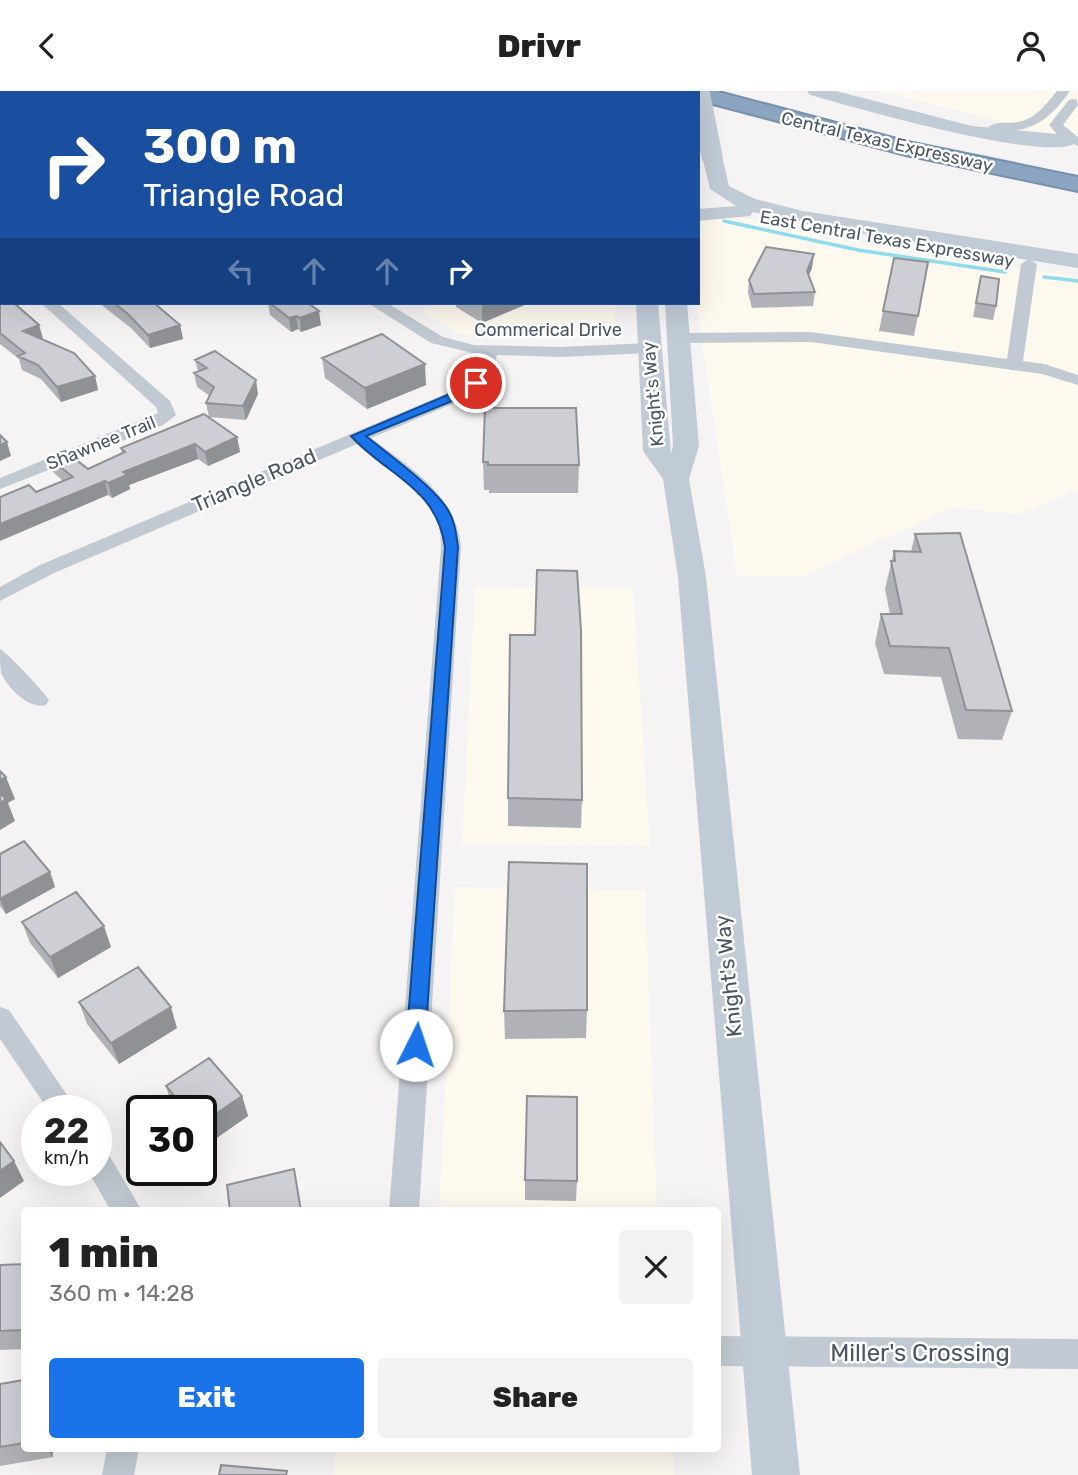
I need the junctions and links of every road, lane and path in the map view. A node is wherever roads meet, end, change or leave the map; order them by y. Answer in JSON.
{"nodes":[{"id":1,"x":816,"y":91,"type":"edge"},
{"id":2,"x":851,"y":91,"type":"edge"},
{"id":3,"x":1064,"y":91,"type":"edge"},
{"id":4,"x":700,"y":93,"type":"edge"},
{"id":5,"x":1078,"y":98,"type":"edge"},
{"id":6,"x":700,"y":101,"type":"edge"},
{"id":7,"x":700,"y":120,"type":"edge"},
{"id":8,"x":723,"y":126,"type":"dead end"},
{"id":9,"x":995,"y":127,"type":"junction"},
{"id":10,"x":1075,"y":142,"type":"edge"},
{"id":11,"x":1078,"y":184,"type":"edge"},
{"id":12,"x":700,"y":201,"type":"edge"},
{"id":13,"x":743,"y":212,"type":"junction"},
{"id":14,"x":700,"y":215,"type":"edge"},
{"id":15,"x":1078,"y":261,"type":"edge"},
{"id":16,"x":1029,"y":264,"type":"junction"},
{"id":17,"x":1078,"y":270,"type":"edge"},
{"id":18,"x":51,"y":305,"type":"edge"},
{"id":19,"x":379,"y":305,"type":"edge"},
{"id":20,"x":647,"y":305,"type":"edge"},
{"id":21,"x":676,"y":305,"type":"edge"},
{"id":22,"x":678,"y":338,"type":"junction"},
{"id":23,"x":649,"y":348,"type":"junction"},
{"id":24,"x":490,"y":351,"type":"junction"},
{"id":25,"x":1014,"y":364,"type":"junction"},
{"id":26,"x":1078,"y":380,"type":"edge"},
{"id":27,"x":684,"y":407,"type":"junction"},
{"id":28,"x":357,"y":436,"type":"junction"},
{"id":29,"x":676,"y":479,"type":"junction"},
{"id":30,"x":0,"y":484,"type":"edge"},
{"id":31,"x":0,"y":595,"type":"edge"},
{"id":32,"x":0,"y":656,"type":"edge"},
{"id":33,"x":38,"y":700,"type":"dead end"},
{"id":34,"x":0,"y":1018,"type":"edge"},
{"id":35,"x":9,"y":1049,"type":"edge"},
{"id":36,"x":50,"y":1095,"type":"edge"},
{"id":37,"x":112,"y":1186,"type":"edge"},
{"id":38,"x":125,"y":1207,"type":"edge"},
{"id":39,"x":404,"y":1207,"type":"edge"},
{"id":40,"x":721,"y":1351,"type":"edge"},
{"id":41,"x":763,"y":1352,"type":"junction"},
{"id":42,"x":1078,"y":1354,"type":"edge"},
{"id":43,"x":122,"y":1452,"type":"edge"},
{"id":44,"x":118,"y":1475,"type":"edge"},
{"id":45,"x":776,"y":1475,"type":"edge"}],
"edges":[{"from":1,"to":10,"type":"main road"},
{"from":2,"to":9,"type":"main road"},
{"from":3,"to":9,"type":"street"},
{"from":4,"to":11,"type":"highway","name":"Central Texas Expressway"},
{"from":5,"to":10,"type":"street"},
{"from":6,"to":15,"type":"main road","bridge":true},
{"from":7,"to":8,"type":"highway"},
{"from":9,"to":10,"type":"main road"},
{"from":12,"to":13,"type":"main road","name":"East Central Texas Expressway"},
{"from":13,"to":14,"type":"main road"},
{"from":13,"to":16,"type":"main road","name":"East Central Texas Expressway"},
{"from":16,"to":17,"type":"main road","name":"East Central Texas Expressway"},
{"from":16,"to":25,"type":"street"},
{"from":18,"to":30,"type":"street","name":"Shawnee Trail"},
{"from":19,"to":24,"type":"street","name":"Commerical Drive"},
{"from":20,"to":23,"type":"main road","name":"Knight's Way"},
{"from":21,"to":22,"type":"main road","name":"Knight's Way"},
{"from":22,"to":25,"type":"street"},
{"from":22,"to":27,"type":"main road","name":"Knight's Way"},
{"from":23,"to":24,"type":"street","name":"Commerical Drive"},
{"from":23,"to":27,"type":"main road"},
{"from":23,"to":29,"type":"main road","name":"Knight's Way"},
{"from":24,"to":28,"type":"street","name":"Triangle Road"},
{"from":25,"to":26,"type":"street"},
{"from":27,"to":29,"type":"main road","name":"Knight's Way"},
{"from":28,"to":31,"type":"street","name":"Triangle Road"},
{"from":28,"to":39,"type":"street"},
{"from":29,"to":41,"type":"main road","name":"Knight's Way"},
{"from":32,"to":33,"type":"street"},
{"from":34,"to":35,"type":"street"},
{"from":35,"to":36,"type":"street"},
{"from":37,"to":38,"type":"street"},
{"from":40,"to":41,"type":"street","name":"Miller's Crossing"},
{"from":41,"to":42,"type":"street","name":"Miller's Crossing"},
{"from":41,"to":45,"type":"main road","name":"Knight's Way"},
{"from":43,"to":44,"type":"street"}]}
